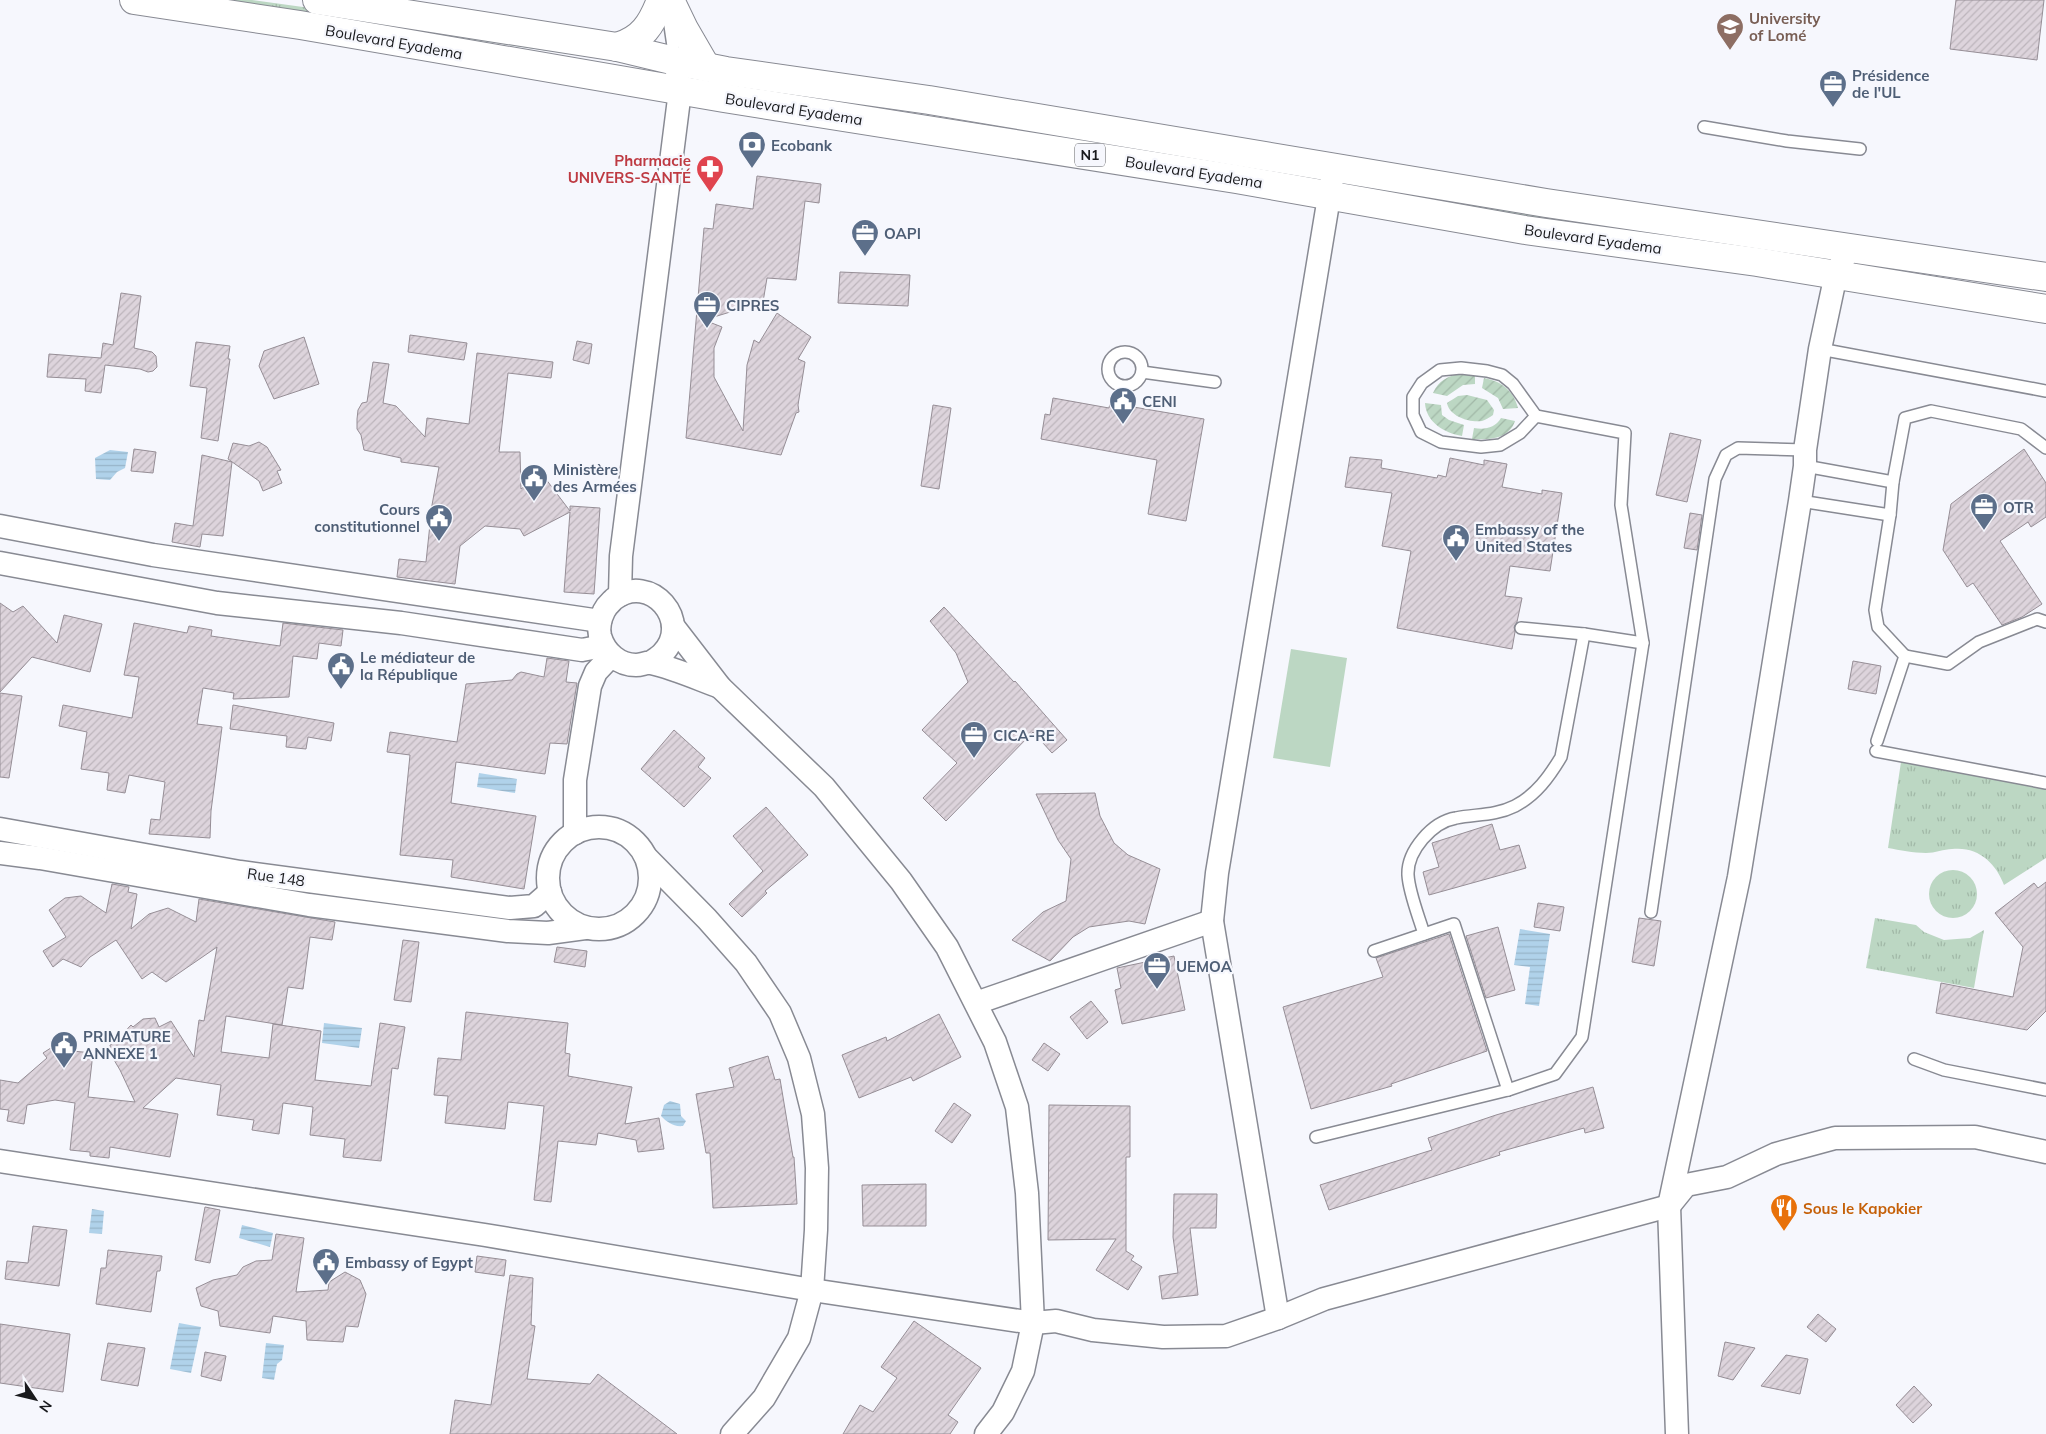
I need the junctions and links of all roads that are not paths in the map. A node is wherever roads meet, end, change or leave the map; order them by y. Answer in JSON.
{"nodes":[{"id":1,"x":134,"y":0,"type":"edge"},
{"id":2,"x":318,"y":0,"type":"edge"},
{"id":3,"x":661,"y":0,"type":"edge"},
{"id":4,"x":668,"y":0,"type":"edge"},
{"id":5,"x":617,"y":47,"type":"junction"},
{"id":6,"x":675,"y":62,"type":"junction"},
{"id":7,"x":706,"y":67,"type":"junction"},
{"id":8,"x":680,"y":91,"type":"junction"},
{"id":9,"x":1704,"y":127,"type":"dead end"},
{"id":10,"x":1860,"y":149,"type":"dead end"},
{"id":11,"x":1334,"y":168,"type":"junction"},
{"id":12,"x":1328,"y":196,"type":"junction"},
{"id":13,"x":1849,"y":248,"type":"junction"},
{"id":14,"x":1836,"y":274,"type":"junction"},
{"id":15,"x":2046,"y":277,"type":"edge"},
{"id":16,"x":2046,"y":310,"type":"edge"},
{"id":17,"x":1820,"y":348,"type":"junction"},
{"id":18,"x":1142,"y":372,"type":"dead end"},
{"id":19,"x":1216,"y":382,"type":"dead end"},
{"id":20,"x":2046,"y":392,"type":"edge"},
{"id":21,"x":1536,"y":416,"type":"junction"},
{"id":22,"x":2046,"y":448,"type":"edge"},
{"id":23,"x":1805,"y":458,"type":"junction"},
{"id":24,"x":1893,"y":482,"type":"junction"},
{"id":25,"x":1800,"y":501,"type":"junction"},
{"id":26,"x":1890,"y":515,"type":"junction"},
{"id":27,"x":0,"y":526,"type":"edge"},
{"id":28,"x":197,"y":561,"type":"junction"},
{"id":29,"x":0,"y":563,"type":"edge"},
{"id":30,"x":620,"y":595,"type":"junction"},
{"id":31,"x":192,"y":599,"type":"junction"},
{"id":32,"x":600,"y":621,"type":"junction"},
{"id":33,"x":2046,"y":622,"type":"edge"},
{"id":34,"x":673,"y":626,"type":"junction"},
{"id":35,"x":1521,"y":628,"type":"dead end"},
{"id":36,"x":1584,"y":634,"type":"junction"},
{"id":37,"x":1643,"y":643,"type":"junction"},
{"id":38,"x":607,"y":651,"type":"junction"},
{"id":39,"x":1905,"y":656,"type":"junction"},
{"id":40,"x":650,"y":663,"type":"junction"},
{"id":41,"x":720,"y":687,"type":"junction"},
{"id":42,"x":2046,"y":783,"type":"edge"},
{"id":43,"x":0,"y":829,"type":"edge"},
{"id":44,"x":575,"y":833,"type":"junction"},
{"id":45,"x":0,"y":853,"type":"edge"},
{"id":46,"x":646,"y":858,"type":"junction"},
{"id":47,"x":147,"y":866,"type":"junction"},
{"id":48,"x":550,"y":892,"type":"junction"},
{"id":49,"x":1651,"y":912,"type":"dead end"},
{"id":50,"x":1212,"y":922,"type":"junction"},
{"id":51,"x":585,"y":928,"type":"junction"},
{"id":52,"x":1424,"y":934,"type":"junction"},
{"id":53,"x":1374,"y":951,"type":"dead end"},
{"id":54,"x":976,"y":1003,"type":"junction"},
{"id":55,"x":1914,"y":1059,"type":"dead end"},
{"id":56,"x":1508,"y":1090,"type":"junction"},
{"id":57,"x":2046,"y":1090,"type":"edge"},
{"id":58,"x":1316,"y":1137,"type":"dead end"},
{"id":59,"x":2042,"y":1148,"type":"edge"},
{"id":60,"x":0,"y":1161,"type":"edge"},
{"id":61,"x":1669,"y":1206,"type":"junction"},
{"id":62,"x":812,"y":1290,"type":"junction"},
{"id":63,"x":1278,"y":1318,"type":"junction"},
{"id":64,"x":1033,"y":1323,"type":"junction"},
{"id":65,"x":732,"y":1434,"type":"edge"},
{"id":66,"x":986,"y":1434,"type":"edge"},
{"id":67,"x":1677,"y":1434,"type":"edge"}],
"edges":[{"from":1,"to":8,"type":"highway","name":"Boulevard Eyadema","number":"N1"},
{"from":2,"to":5,"type":"highway","name":"Boulevard Eyadema","number":"N1"},
{"from":3,"to":5,"type":"highway"},
{"from":4,"to":6,"type":"lane"},
{"from":4,"to":7,"type":"highway"},
{"from":5,"to":6,"type":"highway","name":"Boulevard Eyadema","number":"N1"},
{"from":6,"to":7,"type":"highway","name":"Boulevard Eyadema","number":"N1"},
{"from":6,"to":8,"type":"street"},
{"from":7,"to":11,"type":"highway","name":"Boulevard Eyadema","number":"N1"},
{"from":8,"to":12,"type":"highway","name":"Boulevard Eyadema","number":"N1"},
{"from":8,"to":30,"type":"street"},
{"from":9,"to":10,"type":"lane"},
{"from":11,"to":12,"type":"street"},
{"from":11,"to":13,"type":"highway","name":"Boulevard Eyadema","number":"N1"},
{"from":12,"to":14,"type":"highway","name":"Boulevard Eyadema","number":"N1"},
{"from":12,"to":50,"type":"street"},
{"from":13,"to":14,"type":"street"},
{"from":13,"to":15,"type":"highway","name":"Boulevard Eyadema","number":"N1"},
{"from":14,"to":16,"type":"highway","name":"Boulevard Eyadema","number":"N1"},
{"from":14,"to":17,"type":"street"},
{"from":17,"to":20,"type":"lane"},
{"from":17,"to":23,"type":"street"},
{"from":18,"to":19,"type":"lane"},
{"from":21,"to":21,"type":"lane"},
{"from":21,"to":37,"type":"lane"},
{"from":22,"to":24,"type":"lane"},
{"from":23,"to":24,"type":"lane"},
{"from":23,"to":25,"type":"street"},
{"from":23,"to":49,"type":"lane"},
{"from":24,"to":26,"type":"lane"},
{"from":25,"to":26,"type":"lane"},
{"from":25,"to":61,"type":"street"},
{"from":26,"to":39,"type":"lane"},
{"from":27,"to":28,"type":"street"},
{"from":28,"to":31,"type":"street"},
{"from":28,"to":32,"type":"street"},
{"from":29,"to":31,"type":"street"},
{"from":30,"to":32,"type":"street"},
{"from":30,"to":34,"type":"street"},
{"from":31,"to":38,"type":"street"},
{"from":32,"to":38,"type":"street"},
{"from":33,"to":39,"type":"lane"},
{"from":34,"to":40,"type":"street"},
{"from":34,"to":41,"type":"street"},
{"from":35,"to":36,"type":"lane"},
{"from":36,"to":37,"type":"lane"},
{"from":36,"to":52,"type":"lane"},
{"from":37,"to":56,"type":"lane"},
{"from":38,"to":40,"type":"street"},
{"from":38,"to":44,"type":"street"},
{"from":39,"to":42,"type":"lane"},
{"from":40,"to":41,"type":"street"},
{"from":41,"to":54,"type":"street"},
{"from":43,"to":47,"type":"street","name":"Rue 148"},
{"from":44,"to":46,"type":"street"},
{"from":44,"to":48,"type":"street"},
{"from":45,"to":47,"type":"street"},
{"from":46,"to":51,"type":"street"},
{"from":46,"to":62,"type":"street"},
{"from":47,"to":48,"type":"street","name":"Rue 148"},
{"from":47,"to":51,"type":"street"},
{"from":48,"to":51,"type":"street"},
{"from":50,"to":54,"type":"street"},
{"from":50,"to":63,"type":"street"},
{"from":52,"to":53,"type":"lane"},
{"from":52,"to":56,"type":"lane"},
{"from":54,"to":64,"type":"street"},
{"from":55,"to":57,"type":"lane"},
{"from":56,"to":58,"type":"lane"},
{"from":59,"to":61,"type":"street"},
{"from":60,"to":62,"type":"street"},
{"from":61,"to":63,"type":"street"},
{"from":61,"to":67,"type":"street"},
{"from":62,"to":64,"type":"street"},
{"from":62,"to":65,"type":"street"},
{"from":63,"to":64,"type":"street"},
{"from":64,"to":66,"type":"street"}]}
